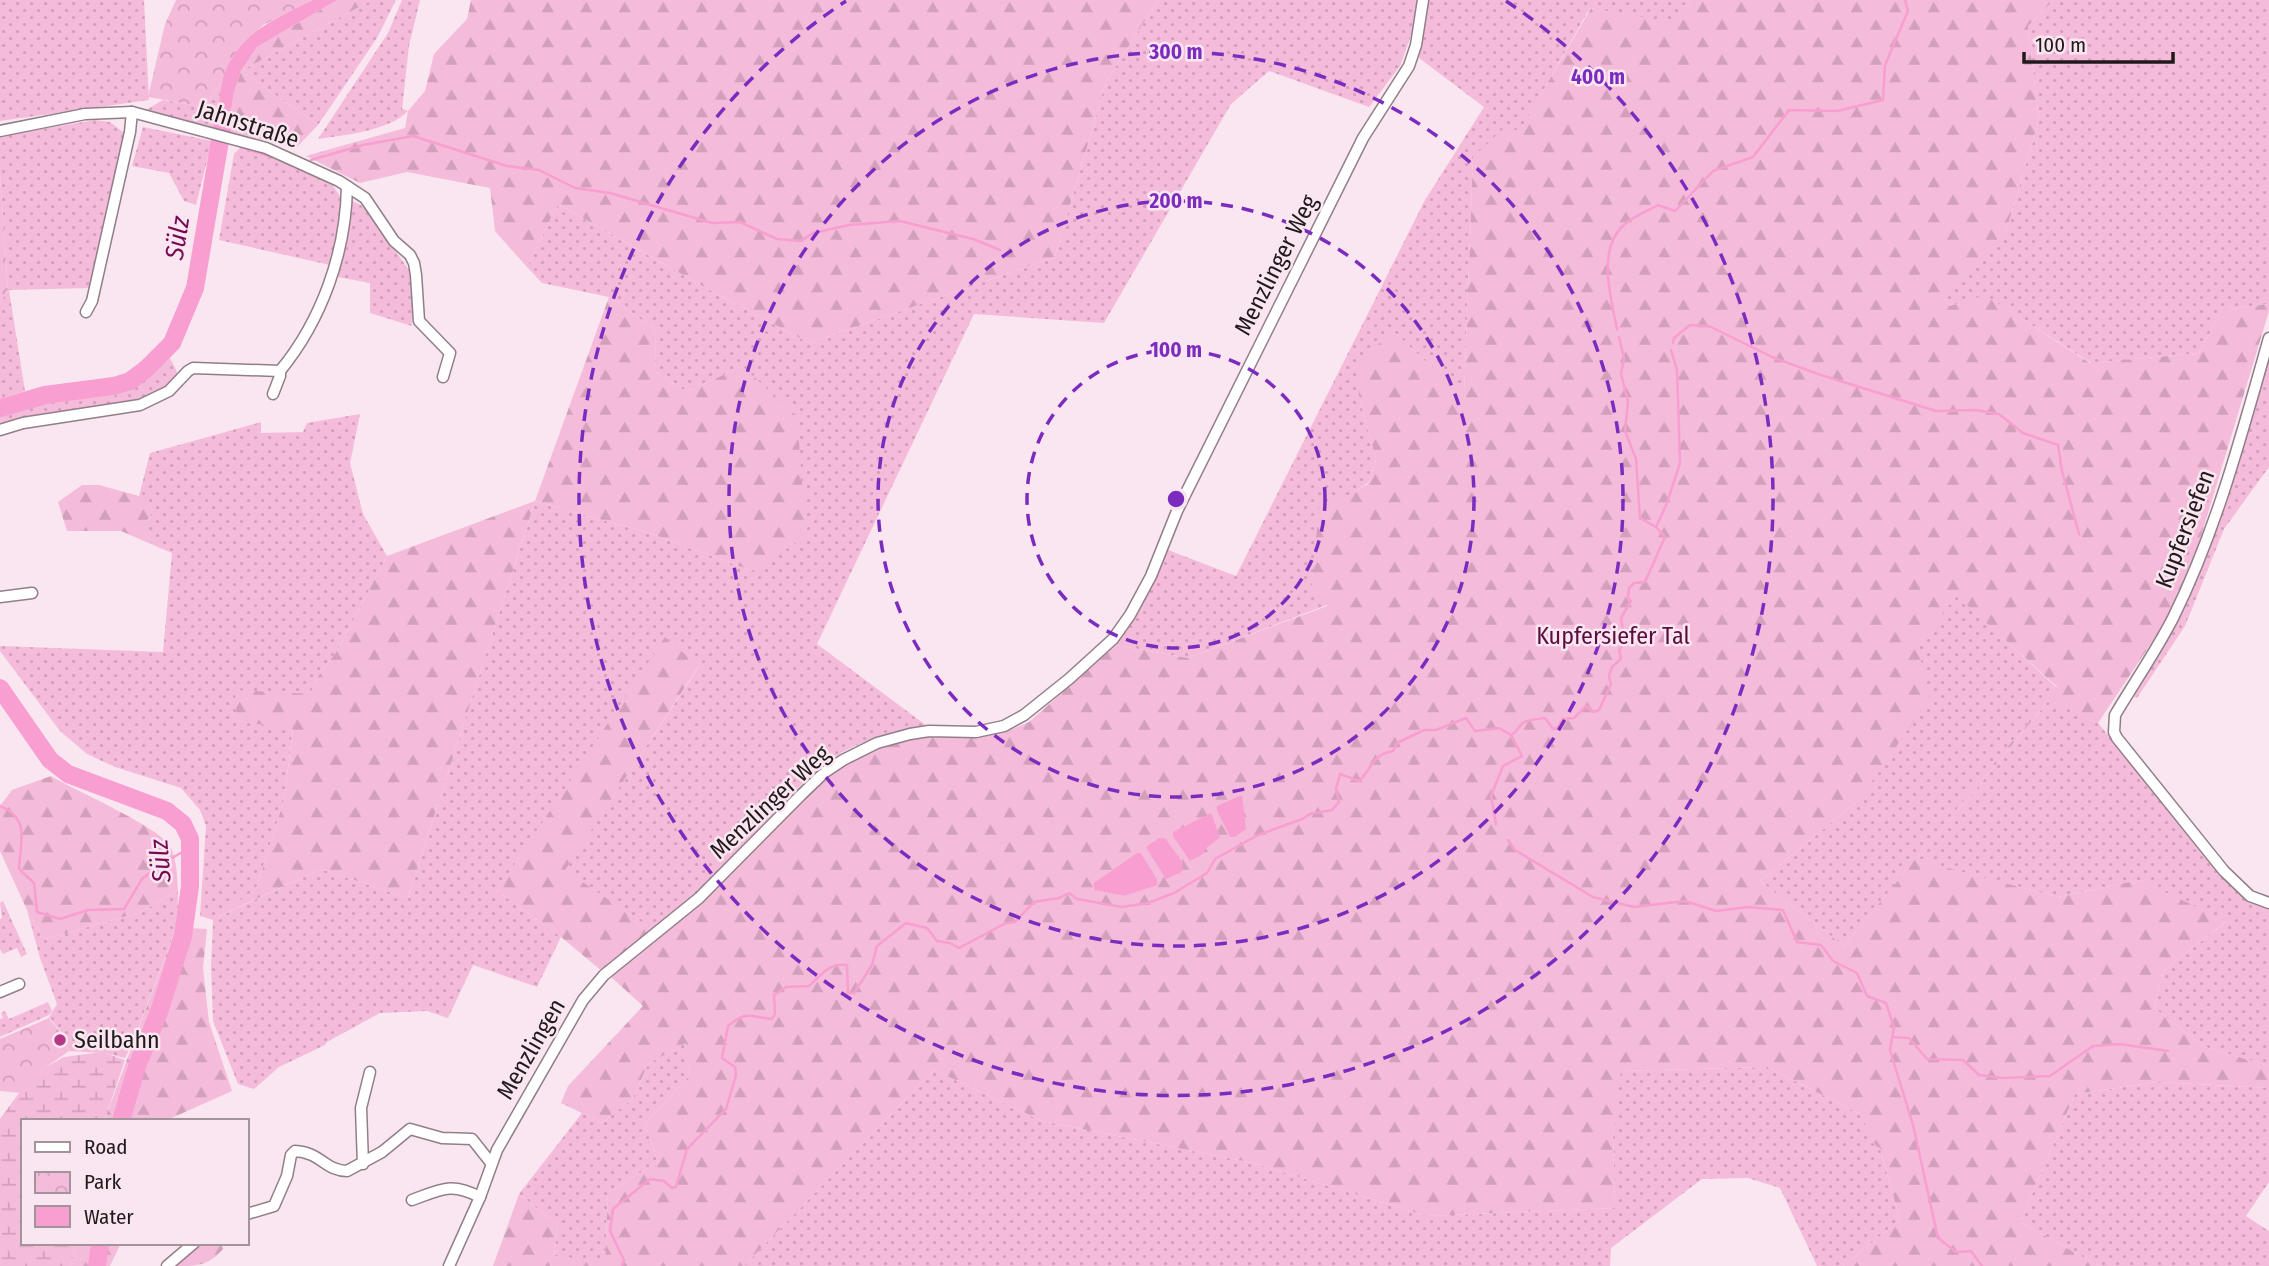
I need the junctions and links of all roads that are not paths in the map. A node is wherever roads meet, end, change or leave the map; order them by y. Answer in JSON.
{"nodes":[{"id":1,"x":1423,"y":0,"type":"edge"},
{"id":2,"x":132,"y":112,"type":"junction"},
{"id":3,"x":0,"y":131,"type":"edge"},
{"id":4,"x":347,"y":186,"type":"junction"},
{"id":5,"x":86,"y":312,"type":"dead end"},
{"id":6,"x":2269,"y":338,"type":"edge"},
{"id":7,"x":280,"y":371,"type":"junction"},
{"id":8,"x":443,"y":377,"type":"dead end"},
{"id":9,"x":273,"y":394,"type":"dead end"},
{"id":10,"x":0,"y":430,"type":"edge"},
{"id":11,"x":32,"y":593,"type":"dead end"},
{"id":12,"x":0,"y":597,"type":"edge"},
{"id":13,"x":2269,"y":904,"type":"edge"},
{"id":14,"x":618,"y":964,"type":"joint"},
{"id":15,"x":19,"y":984,"type":"dead end"},
{"id":16,"x":0,"y":992,"type":"edge"},
{"id":17,"x":370,"y":1072,"type":"dead end"},
{"id":18,"x":491,"y":1163,"type":"junction"},
{"id":19,"x":363,"y":1164,"type":"junction"},
{"id":20,"x":480,"y":1197,"type":"junction"},
{"id":21,"x":412,"y":1200,"type":"dead end"},
{"id":22,"x":248,"y":1214,"type":"edge"},
{"id":23,"x":192,"y":1245,"type":"edge"},
{"id":24,"x":167,"y":1266,"type":"edge"},
{"id":25,"x":449,"y":1266,"type":"edge"}],
"edges":[{"from":1,"to":14,"type":"street","name":"Menzlinger Weg"},
{"from":2,"to":3,"type":"street","name":"Jahnstraße"},
{"from":2,"to":4,"type":"street","name":"Jahnstraße"},
{"from":2,"to":5,"type":"street"},
{"from":4,"to":7,"type":"street"},
{"from":4,"to":8,"type":"street","name":"Jahnstraße"},
{"from":6,"to":13,"type":"street","name":"Kupfersiefen"},
{"from":7,"to":9,"type":"street"},
{"from":7,"to":10,"type":"street"},
{"from":11,"to":12,"type":"street"},
{"from":14,"to":18,"type":"street","name":"Menzlingen"},
{"from":15,"to":16,"type":"street"},
{"from":17,"to":19,"type":"street"},
{"from":18,"to":19,"type":"street"},
{"from":18,"to":20,"type":"street","name":"Menzlingen"},
{"from":19,"to":22,"type":"street"},
{"from":20,"to":21,"type":"street"},
{"from":20,"to":25,"type":"street","name":"Menzlingen"},
{"from":23,"to":24,"type":"street"}]}
